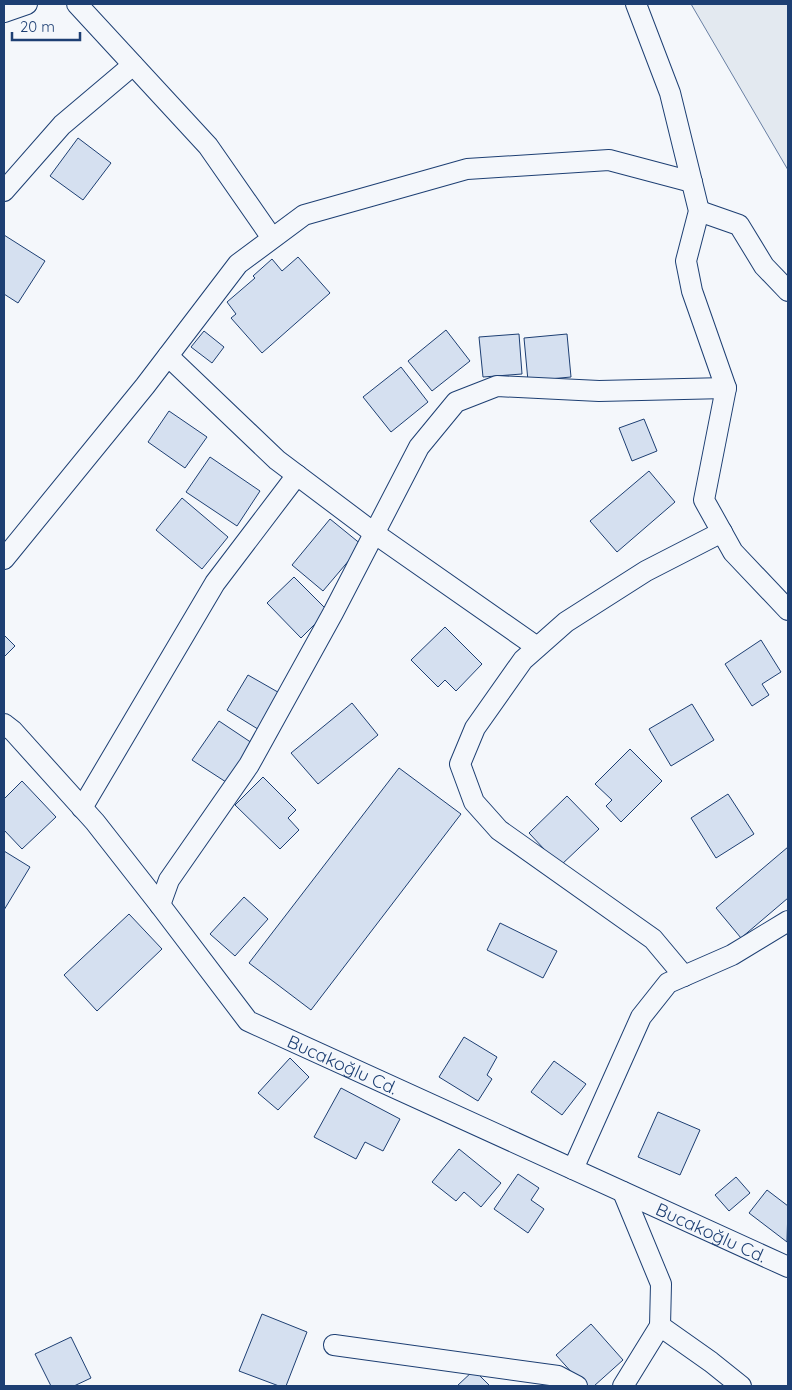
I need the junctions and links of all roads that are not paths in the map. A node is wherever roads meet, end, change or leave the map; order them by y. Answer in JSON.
{"nodes":[{"id":1,"x":27,"y":4,"type":"edge"},
{"id":2,"x":77,"y":4,"type":"edge"},
{"id":3,"x":636,"y":4,"type":"edge"},
{"id":4,"x":4,"y":12,"type":"edge"},
{"id":5,"x":133,"y":65,"type":"junction"},
{"id":6,"x":692,"y":182,"type":"junction"},
{"id":7,"x":4,"y":191,"type":"edge"},
{"id":8,"x":699,"y":211,"type":"junction"},
{"id":9,"x":272,"y":238,"type":"junction"},
{"id":10,"x":788,"y":291,"type":"edge"},
{"id":11,"x":168,"y":356,"type":"junction"},
{"id":12,"x":726,"y":388,"type":"junction"},
{"id":13,"x":297,"y":475,"type":"junction"},
{"id":14,"x":722,"y":532,"type":"junction"},
{"id":15,"x":374,"y":533,"type":"junction"},
{"id":16,"x":4,"y":559,"type":"edge"},
{"id":17,"x":788,"y":610,"type":"edge"},
{"id":18,"x":537,"y":647,"type":"junction"},
{"id":19,"x":4,"y":724,"type":"edge"},
{"id":20,"x":82,"y":808,"type":"junction"},
{"id":21,"x":160,"y":905,"type":"junction"},
{"id":22,"x":788,"y":921,"type":"edge"},
{"id":23,"x":684,"y":976,"type":"junction"},
{"id":24,"x":573,"y":1169,"type":"junction"},
{"id":25,"x":623,"y":1192,"type":"junction"},
{"id":26,"x":788,"y":1267,"type":"edge"},
{"id":27,"x":660,"y":1326,"type":"junction"},
{"id":28,"x":334,"y":1346,"type":"dead end"},
{"id":29,"x":577,"y":1386,"type":"edge"},
{"id":30,"x":623,"y":1386,"type":"edge"},
{"id":31,"x":741,"y":1386,"type":"edge"}],
"edges":[{"from":1,"to":4,"type":"street"},
{"from":2,"to":5,"type":"street"},
{"from":3,"to":6,"type":"street"},
{"from":5,"to":7,"type":"street"},
{"from":5,"to":9,"type":"street"},
{"from":6,"to":8,"type":"street"},
{"from":6,"to":9,"type":"street"},
{"from":8,"to":10,"type":"street"},
{"from":8,"to":12,"type":"street"},
{"from":9,"to":11,"type":"street"},
{"from":11,"to":13,"type":"street"},
{"from":11,"to":16,"type":"street"},
{"from":12,"to":14,"type":"street"},
{"from":12,"to":15,"type":"street"},
{"from":13,"to":15,"type":"street"},
{"from":13,"to":20,"type":"street"},
{"from":14,"to":17,"type":"street"},
{"from":14,"to":18,"type":"street"},
{"from":15,"to":18,"type":"street"},
{"from":15,"to":21,"type":"street"},
{"from":18,"to":23,"type":"street"},
{"from":19,"to":20,"type":"street","name":"Bucakoğlu Cd."},
{"from":20,"to":21,"type":"street","name":"Bucakoğlu Cd."},
{"from":21,"to":24,"type":"street","name":"Bucakoğlu Cd."},
{"from":22,"to":23,"type":"street"},
{"from":23,"to":24,"type":"street"},
{"from":24,"to":25,"type":"street","name":"Bucakoğlu Cd."},
{"from":25,"to":26,"type":"street","name":"Bucakoğlu Cd."},
{"from":25,"to":27,"type":"street"},
{"from":27,"to":30,"type":"street"},
{"from":27,"to":31,"type":"street"},
{"from":28,"to":29,"type":"street"}]}
